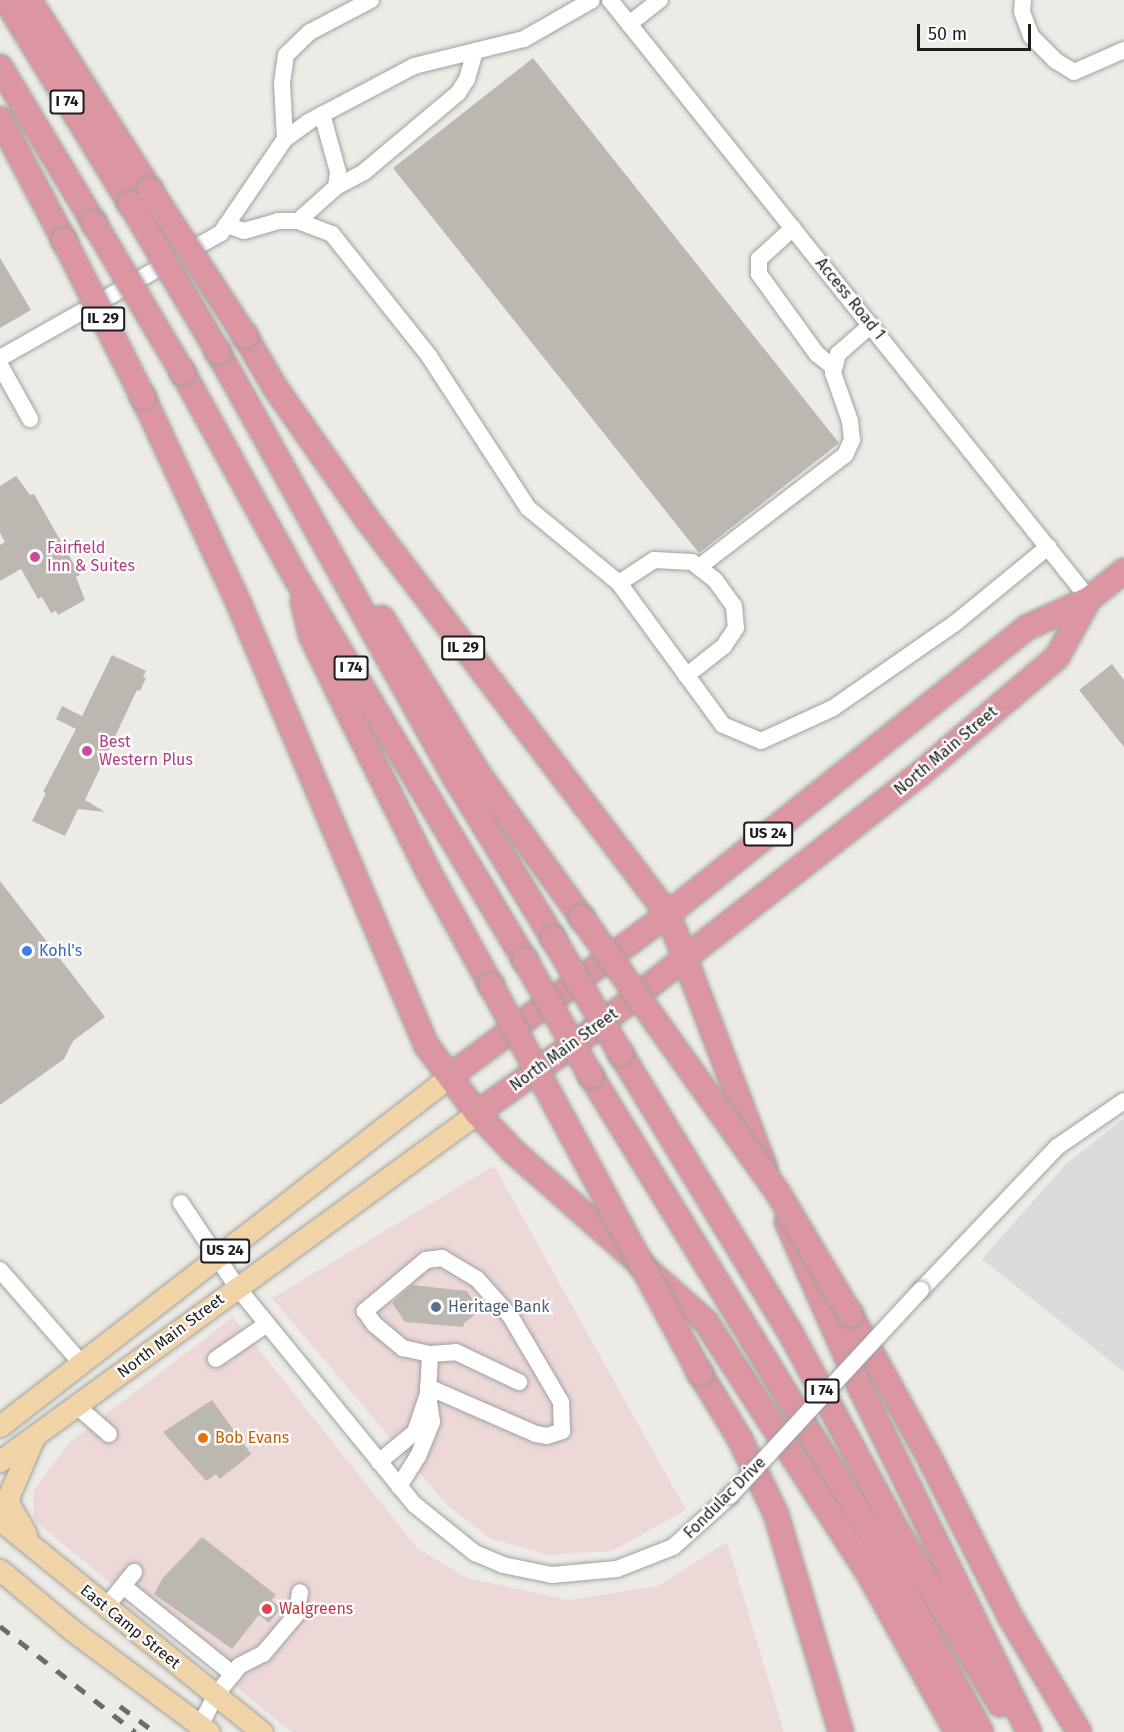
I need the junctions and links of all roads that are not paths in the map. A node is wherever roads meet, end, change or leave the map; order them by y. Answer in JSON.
{"nodes":[{"id":1,"x":6,"y":0,"type":"edge"},
{"id":2,"x":28,"y":0,"type":"edge"},
{"id":3,"x":592,"y":0,"type":"edge"},
{"id":4,"x":610,"y":0,"type":"edge"},
{"id":5,"x":660,"y":0,"type":"edge"},
{"id":6,"x":1023,"y":0,"type":"edge"},
{"id":7,"x":367,"y":1,"type":"edge"},
{"id":8,"x":629,"y":24,"type":"junction"},
{"id":9,"x":1124,"y":50,"type":"edge"},
{"id":10,"x":475,"y":51,"type":"junction"},
{"id":11,"x":0,"y":67,"type":"edge"},
{"id":12,"x":322,"y":114,"type":"junction"},
{"id":13,"x":0,"y":119,"type":"edge"},
{"id":14,"x":285,"y":139,"type":"junction"},
{"id":15,"x":336,"y":187,"type":"junction"},
{"id":16,"x":298,"y":221,"type":"junction"},
{"id":17,"x":226,"y":225,"type":"junction"},
{"id":18,"x":793,"y":228,"type":"junction"},
{"id":19,"x":870,"y":325,"type":"junction"},
{"id":20,"x":0,"y":358,"type":"edge"},
{"id":21,"x":0,"y":365,"type":"edge"},
{"id":22,"x":834,"y":368,"type":"junction"},
{"id":23,"x":248,"y":413,"type":"junction"},
{"id":24,"x":30,"y":419,"type":"dead end"},
{"id":25,"x":1048,"y":548,"type":"junction"},
{"id":26,"x":699,"y":567,"type":"junction"},
{"id":27,"x":1124,"y":571,"type":"edge"},
{"id":28,"x":298,"y":581,"type":"junction"},
{"id":29,"x":619,"y":583,"type":"junction"},
{"id":30,"x":1089,"y":598,"type":"junction"},
{"id":31,"x":686,"y":676,"type":"junction"},
{"id":32,"x":668,"y":914,"type":"junction"},
{"id":33,"x":686,"y":955,"type":"junction"},
{"id":34,"x":450,"y":1076,"type":"junction"},
{"id":35,"x":1124,"y":1101,"type":"edge"},
{"id":36,"x":477,"y":1113,"type":"junction"},
{"id":37,"x":181,"y":1203,"type":"dead end"},
{"id":38,"x":215,"y":1258,"type":"junction"},
{"id":39,"x":0,"y":1270,"type":"edge"},
{"id":40,"x":237,"y":1287,"type":"junction"},
{"id":41,"x":267,"y":1324,"type":"junction"},
{"id":42,"x":430,"y":1354,"type":"junction"},
{"id":43,"x":216,"y":1359,"type":"dead end"},
{"id":44,"x":82,"y":1364,"type":"junction"},
{"id":45,"x":519,"y":1382,"type":"dead end"},
{"id":46,"x":428,"y":1390,"type":"junction"},
{"id":47,"x":78,"y":1407,"type":"junction"},
{"id":48,"x":0,"y":1426,"type":"edge"},
{"id":49,"x":109,"y":1434,"type":"dead end"},
{"id":50,"x":32,"y":1441,"type":"junction"},
{"id":51,"x":0,"y":1461,"type":"edge"},
{"id":52,"x":379,"y":1462,"type":"junction"},
{"id":53,"x":399,"y":1486,"type":"junction"},
{"id":54,"x":0,"y":1520,"type":"edge"},
{"id":55,"x":37,"y":1552,"type":"junction"},
{"id":56,"x":0,"y":1570,"type":"edge"},
{"id":57,"x":134,"y":1572,"type":"dead end"},
{"id":58,"x":123,"y":1586,"type":"junction"},
{"id":59,"x":300,"y":1592,"type":"dead end"},
{"id":60,"x":106,"y":1606,"type":"junction"},
{"id":61,"x":233,"y":1674,"type":"junction"},
{"id":62,"x":215,"y":1696,"type":"junction"},
{"id":63,"x":204,"y":1729,"type":"edge"},
{"id":64,"x":262,"y":1732,"type":"edge"},
{"id":65,"x":841,"y":1732,"type":"edge"},
{"id":66,"x":957,"y":1732,"type":"edge"},
{"id":67,"x":981,"y":1732,"type":"edge"},
{"id":68,"x":1016,"y":1732,"type":"edge"},
{"id":69,"x":1029,"y":1732,"type":"edge"},
{"id":70,"x":1079,"y":1732,"type":"edge"}],
"edges":[{"from":1,"to":23,"type":"highway","number":"I 74","bridge":true},
{"from":2,"to":32,"type":"highway","number":"IL 29","bridge":true},
{"from":3,"to":10,"type":"street"},
{"from":4,"to":8,"type":"street","name":"Access Road 1"},
{"from":5,"to":8,"type":"street"},
{"from":6,"to":9,"type":"street"},
{"from":7,"to":14,"type":"street"},
{"from":8,"to":18,"type":"street","name":"Access Road 1"},
{"from":10,"to":12,"type":"street"},
{"from":10,"to":15,"type":"street"},
{"from":11,"to":28,"type":"highway","number":"I 74","bridge":true},
{"from":12,"to":14,"type":"street"},
{"from":12,"to":15,"type":"street"},
{"from":13,"to":34,"type":"highway","number":"IL 29","bridge":true},
{"from":14,"to":17,"type":"street"},
{"from":15,"to":16,"type":"street"},
{"from":16,"to":17,"type":"street"},
{"from":16,"to":29,"type":"street"},
{"from":17,"to":20,"type":"street"},
{"from":18,"to":19,"type":"street","name":"Access Road 1"},
{"from":18,"to":22,"type":"street"},
{"from":19,"to":22,"type":"street"},
{"from":19,"to":25,"type":"street","name":"Access Road 1"},
{"from":21,"to":24,"type":"street"},
{"from":22,"to":26,"type":"street"},
{"from":23,"to":68,"type":"highway","number":"I 74","bridge":true},
{"from":23,"to":70,"type":"highway","bridge":true},
{"from":25,"to":30,"type":"street","name":"Access Road 1"},
{"from":25,"to":31,"type":"street"},
{"from":26,"to":29,"type":"street"},
{"from":26,"to":31,"type":"street"},
{"from":27,"to":30,"type":"highway","name":"North Main Street","number":"US 24"},
{"from":28,"to":65,"type":"highway","bridge":true},
{"from":28,"to":67,"type":"highway","number":"I 74","bridge":true},
{"from":29,"to":31,"type":"street"},
{"from":30,"to":32,"type":"highway","name":"North Main Street","number":"US 24"},
{"from":30,"to":33,"type":"highway","name":"North Main Street","number":"US 24"},
{"from":32,"to":33,"type":"highway","number":"IL 29"},
{"from":32,"to":34,"type":"highway","name":"North Main Street","number":"US 24"},
{"from":33,"to":36,"type":"highway","name":"North Main Street","number":"US 24"},
{"from":33,"to":69,"type":"highway"},
{"from":34,"to":36,"type":"highway"},
{"from":34,"to":38,"type":"main road","name":"North Main Street","number":"US 24"},
{"from":35,"to":53,"type":"street","name":"Fondulac Drive","bridge":true},
{"from":36,"to":40,"type":"main road","name":"North Main Street","number":"US 24"},
{"from":36,"to":66,"type":"highway"},
{"from":37,"to":38,"type":"street","name":"Fondulac Drive"},
{"from":38,"to":40,"type":"street","name":"Fondulac Drive"},
{"from":38,"to":44,"type":"main road","name":"North Main Street","number":"US 24"},
{"from":39,"to":44,"type":"street"},
{"from":40,"to":41,"type":"street","name":"Fondulac Drive"},
{"from":40,"to":47,"type":"main road","name":"North Main Street","number":"US 24"},
{"from":41,"to":43,"type":"street"},
{"from":41,"to":52,"type":"street","name":"Fondulac Drive"},
{"from":42,"to":45,"type":"street"},
{"from":42,"to":46,"type":"street"},
{"from":42,"to":46,"type":"street"},
{"from":44,"to":48,"type":"main road","name":"North Main Street","number":"US 24"},
{"from":46,"to":52,"type":"street"},
{"from":46,"to":53,"type":"street"},
{"from":47,"to":49,"type":"street"},
{"from":47,"to":50,"type":"main road","name":"North Main Street","number":"US 24"},
{"from":50,"to":51,"type":"main road","name":"North Main Street","number":"US 24"},
{"from":50,"to":55,"type":"main road"},
{"from":52,"to":53,"type":"street","name":"Fondulac Drive"},
{"from":54,"to":55,"type":"main road","name":"East Camp Street"},
{"from":55,"to":60,"type":"main road","name":"East Camp Street"},
{"from":56,"to":63,"type":"main road"},
{"from":57,"to":58,"type":"street"},
{"from":58,"to":60,"type":"street"},
{"from":58,"to":61,"type":"street"},
{"from":59,"to":61,"type":"street"},
{"from":60,"to":62,"type":"main road","name":"East Camp Street"},
{"from":61,"to":62,"type":"street"},
{"from":62,"to":63,"type":"street"},
{"from":62,"to":64,"type":"main road","name":"East Camp Street"}]}
